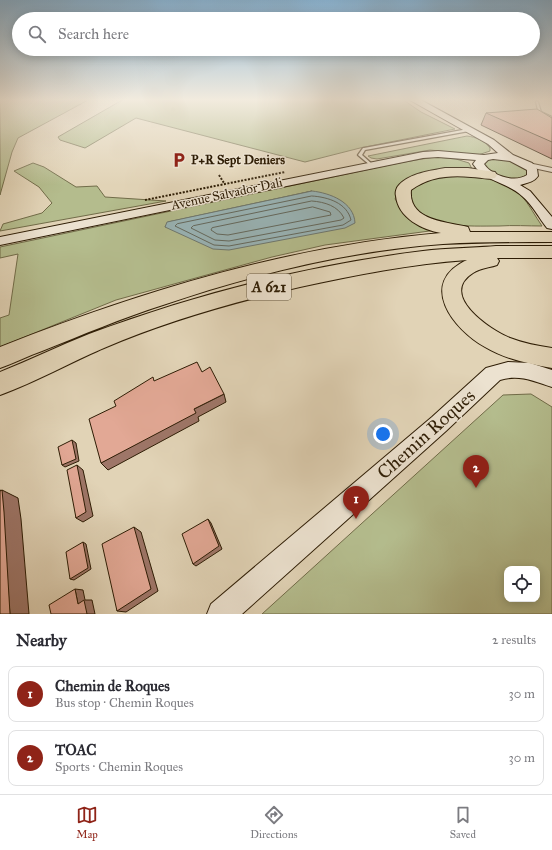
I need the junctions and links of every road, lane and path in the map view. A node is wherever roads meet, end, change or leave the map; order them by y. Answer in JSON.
{"nodes":[{"id":1,"x":464,"y":128,"type":"edge"},
{"id":2,"x":468,"y":130,"type":"junction"},
{"id":3,"x":488,"y":156,"type":"junction"},
{"id":4,"x":527,"y":164,"type":"junction"},
{"id":5,"x":371,"y":165,"type":"junction"},
{"id":6,"x":552,"y":171,"type":"edge"},
{"id":7,"x":219,"y":175,"type":"dead end"},
{"id":8,"x":490,"y":175,"type":"junction"},
{"id":9,"x":530,"y":177,"type":"junction"},
{"id":10,"x":506,"y":180,"type":"junction"},
{"id":11,"x":224,"y":184,"type":"dead end"},
{"id":12,"x":526,"y":193,"type":"junction"},
{"id":13,"x":550,"y":223,"type":"edge"},
{"id":14,"x":552,"y":237,"type":"edge"},
{"id":15,"x":0,"y":241,"type":"edge"},
{"id":16,"x":552,"y":252,"type":"edge"},
{"id":17,"x":0,"y":358,"type":"edge"},
{"id":18,"x":552,"y":358,"type":"edge"},
{"id":19,"x":552,"y":379,"type":"edge"},
{"id":20,"x":0,"y":384,"type":"edge"},
{"id":21,"x":221,"y":614,"type":"edge"}],
"edges":[{"from":1,"to":2,"type":"street"},
{"from":2,"to":3,"type":"street"},
{"from":2,"to":5,"type":"lane"},
{"from":3,"to":4,"type":"street"},
{"from":3,"to":5,"type":"street","name":"Avenue Salvador Dali"},
{"from":3,"to":8,"type":"street"},
{"from":4,"to":6,"type":"street"},
{"from":4,"to":9,"type":"street"},
{"from":5,"to":15,"type":"street","name":"Avenue Salvador Dali"},
{"from":6,"to":9,"type":"street"},
{"from":7,"to":11,"type":"path"},
{"from":8,"to":10,"type":"street"},
{"from":8,"to":13,"type":"highway"},
{"from":9,"to":10,"type":"street"},
{"from":9,"to":12,"type":"street"},
{"from":10,"to":12,"type":"street"},
{"from":12,"to":13,"type":"street"},
{"from":14,"to":17,"type":"highway","number":"A 621"},
{"from":16,"to":18,"type":"highway"},
{"from":16,"to":20,"type":"highway","number":"A 621"},
{"from":19,"to":21,"type":"street","name":"Chemin Roques"}]}
